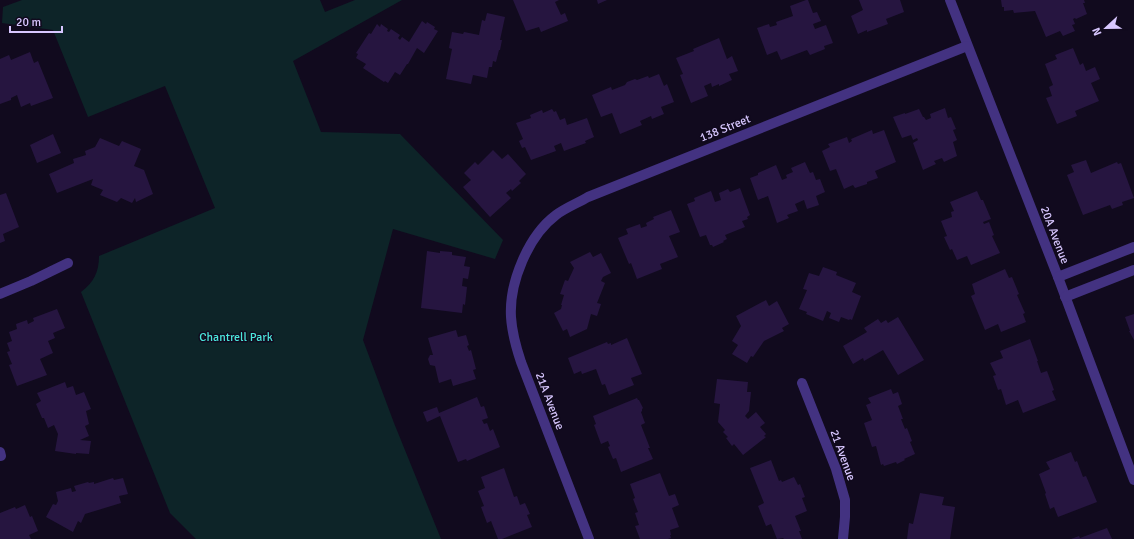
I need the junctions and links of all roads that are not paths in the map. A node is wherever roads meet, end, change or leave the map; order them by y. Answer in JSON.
{"nodes":[{"id":1,"x":950,"y":0,"type":"edge"},
{"id":2,"x":967,"y":46,"type":"junction"},
{"id":3,"x":1134,"y":247,"type":"edge"},
{"id":4,"x":68,"y":263,"type":"dead end"},
{"id":5,"x":519,"y":268,"type":"joint"},
{"id":6,"x":1134,"y":270,"type":"edge"},
{"id":7,"x":1058,"y":277,"type":"junction"},
{"id":8,"x":0,"y":294,"type":"edge"},
{"id":9,"x":1065,"y":297,"type":"junction"},
{"id":10,"x":802,"y":383,"type":"dead end"},
{"id":11,"x":1134,"y":480,"type":"edge"},
{"id":12,"x":589,"y":539,"type":"edge"},
{"id":13,"x":843,"y":539,"type":"edge"}],
"edges":[{"from":1,"to":2,"type":"street","name":"20A Avenue"},
{"from":2,"to":5,"type":"street","name":"138 Street"},
{"from":2,"to":7,"type":"street","name":"20A Avenue"},
{"from":3,"to":7,"type":"street"},
{"from":4,"to":8,"type":"street"},
{"from":5,"to":12,"type":"street","name":"21A Avenue"},
{"from":6,"to":9,"type":"street"},
{"from":7,"to":9,"type":"street","name":"20A Avenue"},
{"from":9,"to":11,"type":"street","name":"20A Avenue"},
{"from":10,"to":13,"type":"street","name":"21 Avenue"}]}
